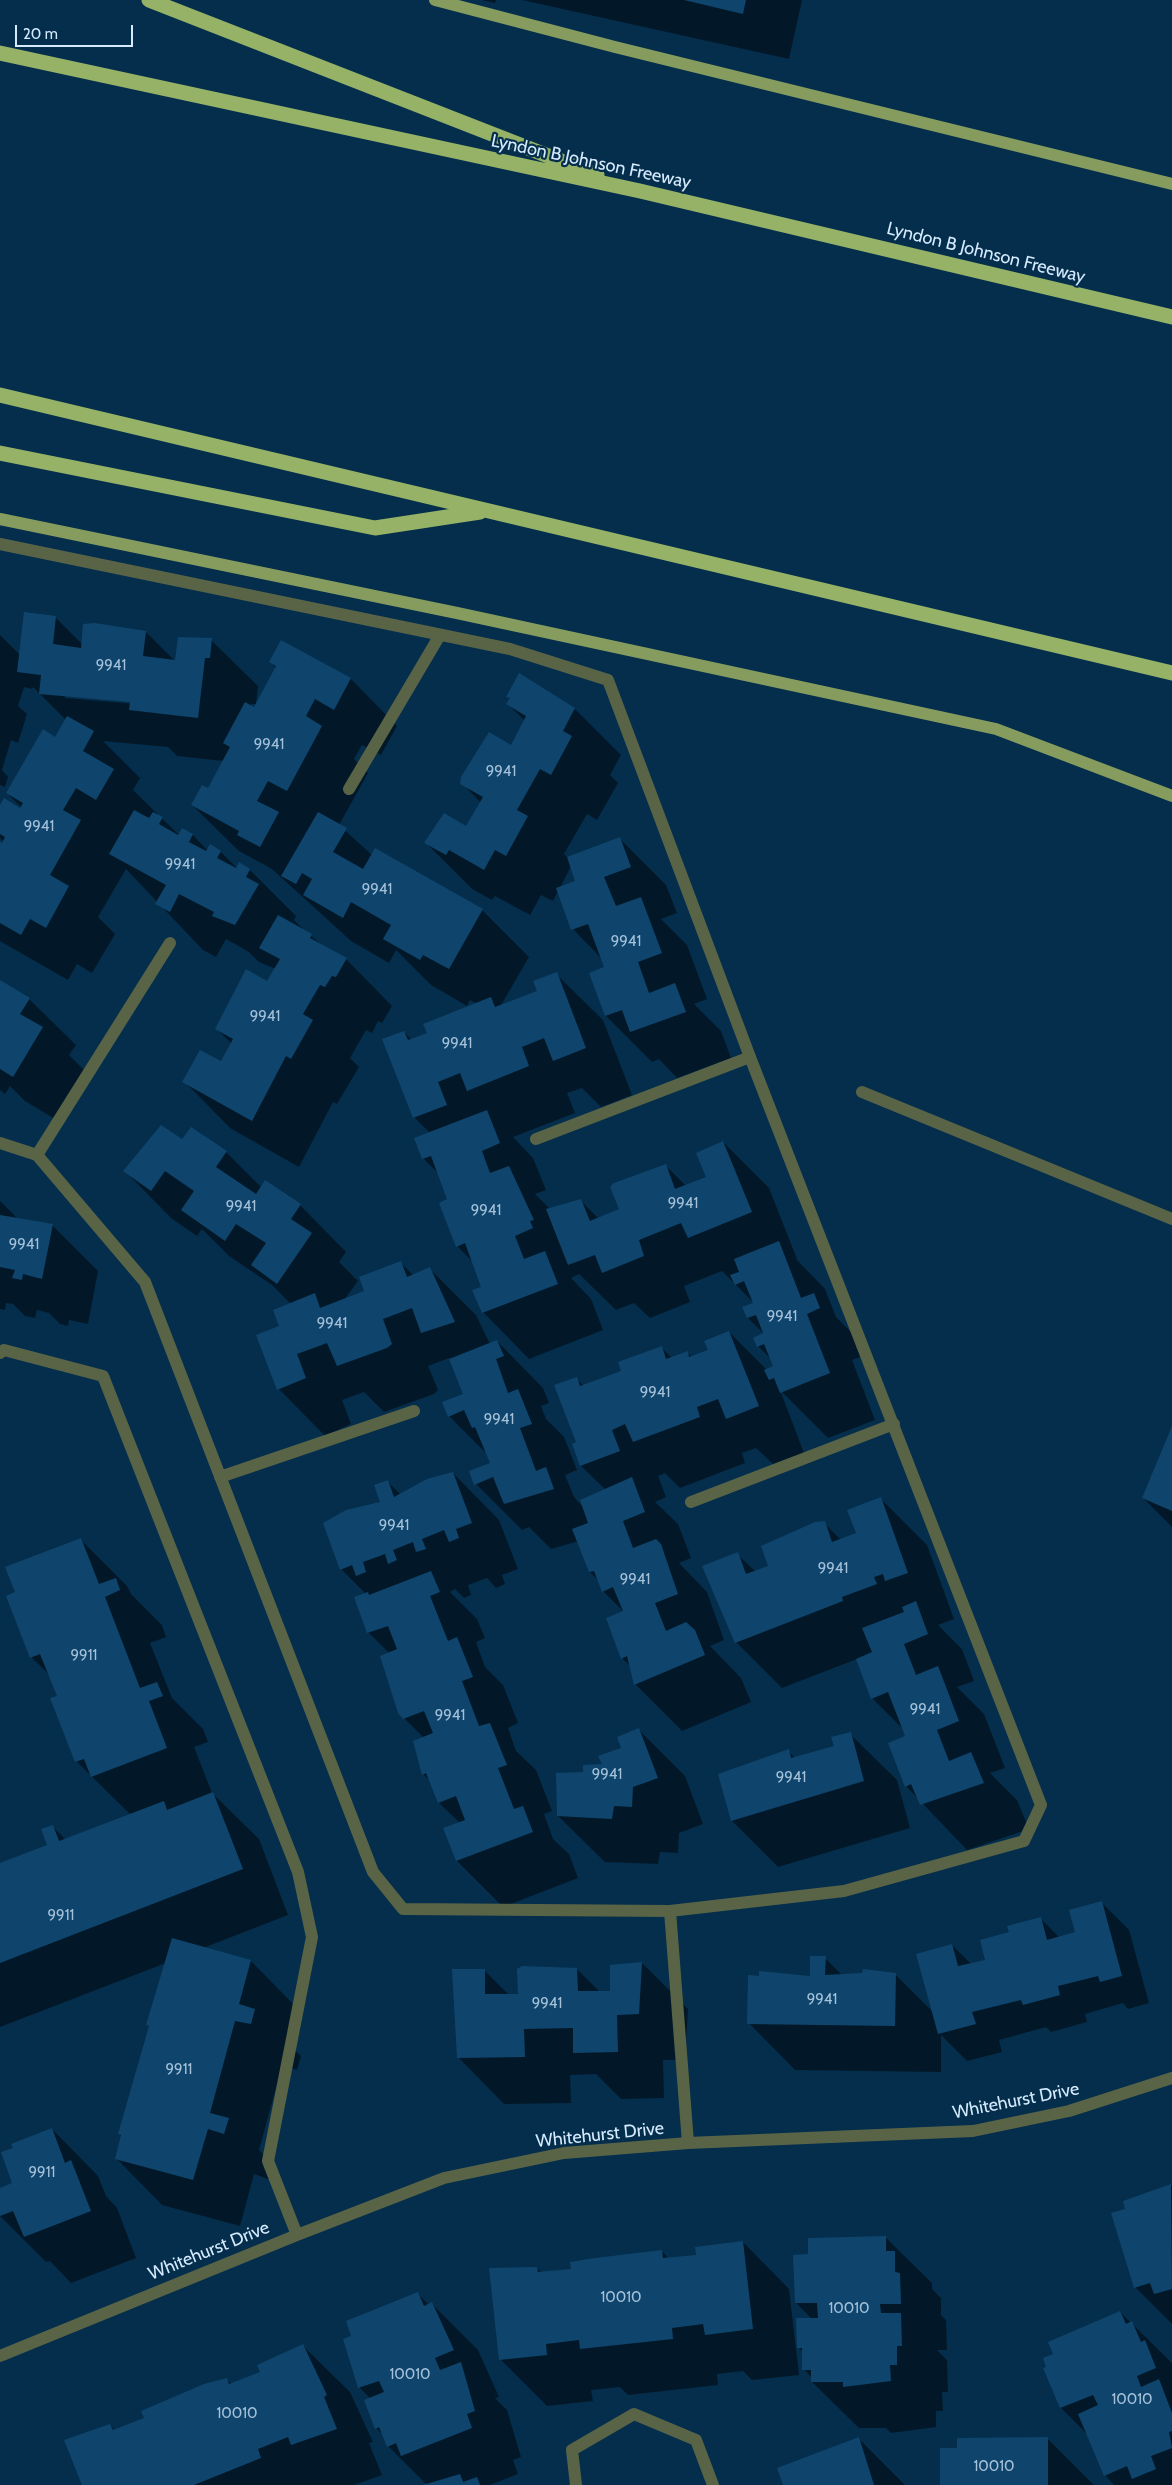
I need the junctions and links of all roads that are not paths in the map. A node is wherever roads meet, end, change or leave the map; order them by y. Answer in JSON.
{"nodes":[{"id":1,"x":149,"y":0,"type":"edge"},
{"id":2,"x":435,"y":0,"type":"edge"},
{"id":3,"x":0,"y":53,"type":"edge"},
{"id":4,"x":1172,"y":184,"type":"edge"},
{"id":5,"x":640,"y":192,"type":"junction"},
{"id":6,"x":1172,"y":317,"type":"edge"},
{"id":7,"x":0,"y":395,"type":"edge"},
{"id":8,"x":0,"y":453,"type":"edge"},
{"id":9,"x":487,"y":511,"type":"junction"},
{"id":10,"x":0,"y":519,"type":"edge"},
{"id":11,"x":0,"y":544,"type":"edge"},
{"id":12,"x":440,"y":635,"type":"junction"},
{"id":13,"x":1172,"y":673,"type":"edge"},
{"id":14,"x":349,"y":789,"type":"dead end"},
{"id":15,"x":1172,"y":796,"type":"edge"},
{"id":16,"x":170,"y":943,"type":"dead end"},
{"id":17,"x":750,"y":1057,"type":"junction"},
{"id":18,"x":862,"y":1092,"type":"dead end"},
{"id":19,"x":536,"y":1139,"type":"dead end"},
{"id":20,"x":0,"y":1143,"type":"edge"},
{"id":21,"x":37,"y":1155,"type":"junction"},
{"id":22,"x":1172,"y":1219,"type":"edge"},
{"id":23,"x":0,"y":1353,"type":"edge"},
{"id":24,"x":414,"y":1411,"type":"dead end"},
{"id":25,"x":894,"y":1424,"type":"junction"},
{"id":26,"x":220,"y":1477,"type":"junction"},
{"id":27,"x":691,"y":1502,"type":"dead end"},
{"id":28,"x":670,"y":1911,"type":"junction"},
{"id":29,"x":1172,"y":2078,"type":"edge"},
{"id":30,"x":688,"y":2144,"type":"junction"},
{"id":31,"x":296,"y":2235,"type":"junction"},
{"id":32,"x":0,"y":2356,"type":"edge"},
{"id":33,"x":576,"y":2485,"type":"edge"},
{"id":34,"x":713,"y":2485,"type":"edge"}],
"edges":[{"from":1,"to":5,"type":"highway"},
{"from":2,"to":4,"type":"main road"},
{"from":3,"to":5,"type":"highway","name":"Lyndon B Johnson Freeway"},
{"from":5,"to":6,"type":"highway","name":"Lyndon B Johnson Freeway"},
{"from":7,"to":9,"type":"highway"},
{"from":8,"to":9,"type":"highway"},
{"from":9,"to":13,"type":"highway"},
{"from":10,"to":15,"type":"main road"},
{"from":11,"to":12,"type":"street"},
{"from":12,"to":14,"type":"street"},
{"from":12,"to":17,"type":"street"},
{"from":16,"to":21,"type":"street"},
{"from":17,"to":19,"type":"street"},
{"from":17,"to":25,"type":"street"},
{"from":18,"to":22,"type":"street"},
{"from":20,"to":21,"type":"street"},
{"from":21,"to":26,"type":"street"},
{"from":23,"to":31,"type":"street"},
{"from":24,"to":26,"type":"street"},
{"from":25,"to":27,"type":"street"},
{"from":25,"to":28,"type":"street"},
{"from":26,"to":28,"type":"street"},
{"from":28,"to":30,"type":"street"},
{"from":29,"to":30,"type":"street","name":"Whitehurst Drive"},
{"from":30,"to":31,"type":"street","name":"Whitehurst Drive"},
{"from":31,"to":32,"type":"street","name":"Whitehurst Drive"},
{"from":33,"to":34,"type":"street"}]}
